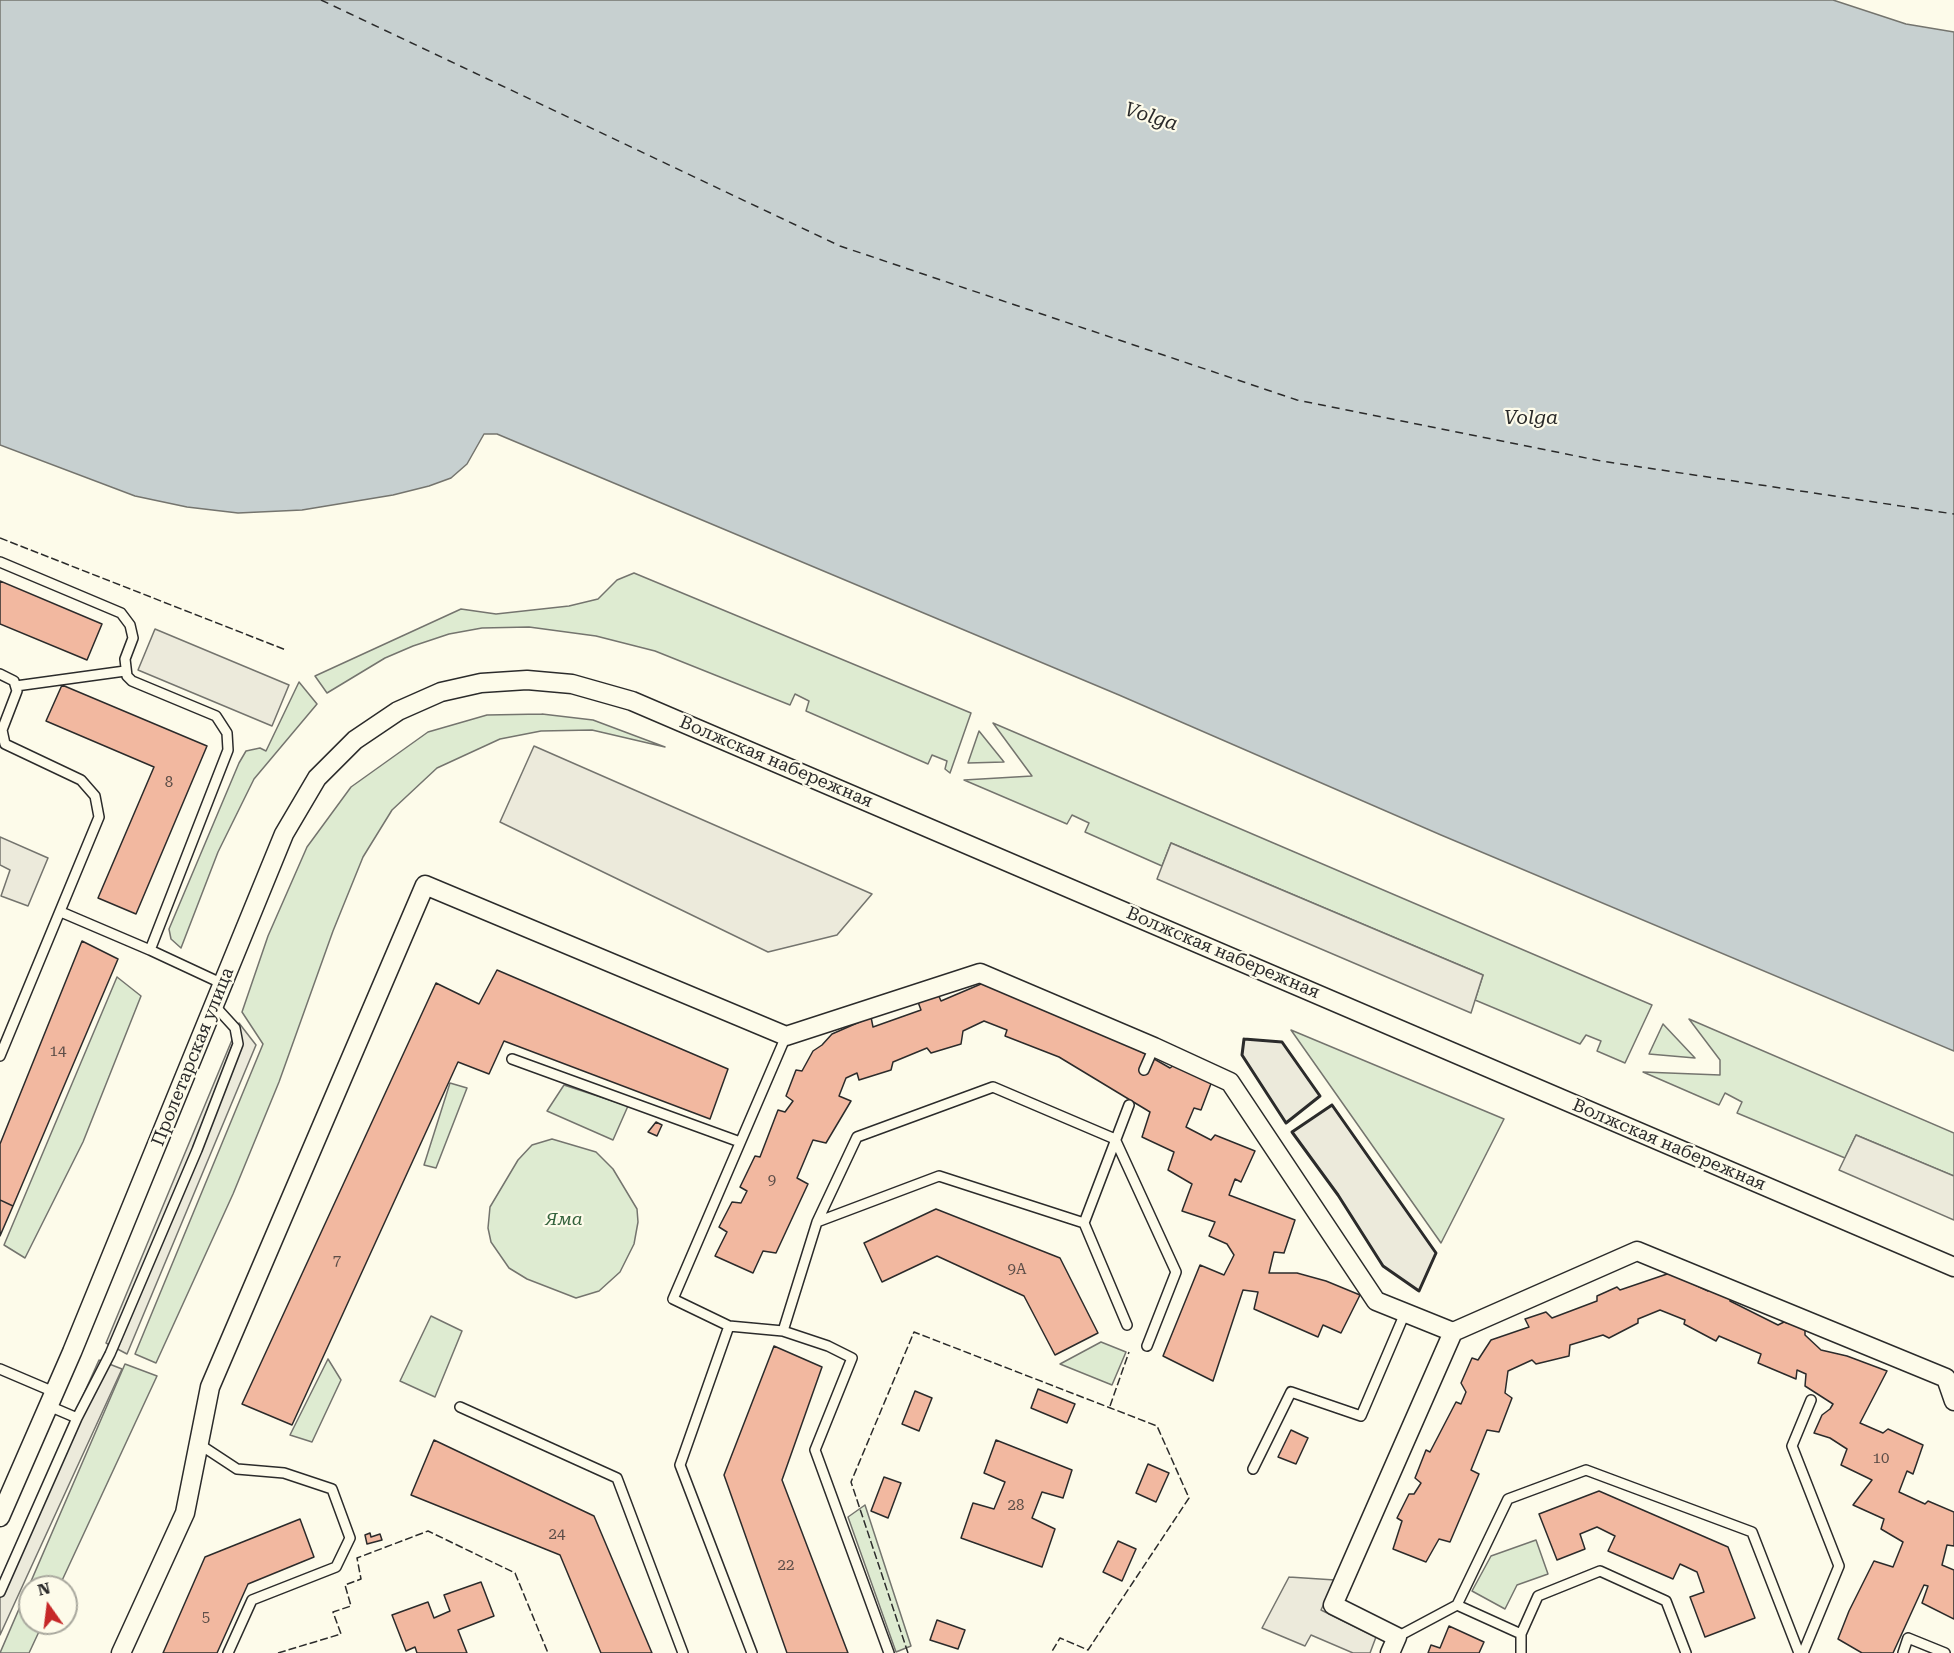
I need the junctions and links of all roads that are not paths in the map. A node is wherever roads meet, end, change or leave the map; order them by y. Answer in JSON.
{"nodes":[{"id":1,"x":0,"y":562,"type":"edge"},
{"id":2,"x":125,"y":671,"type":"junction"},
{"id":3,"x":0,"y":674,"type":"edge"},
{"id":4,"x":481,"y":683,"type":"joint"},
{"id":5,"x":16,"y":686,"type":"junction"},
{"id":6,"x":61,"y":912,"type":"junction"},
{"id":7,"x":150,"y":950,"type":"junction"},
{"id":8,"x":223,"y":984,"type":"junction"},
{"id":9,"x":214,"y":1005,"type":"junction"},
{"id":10,"x":786,"y":1036,"type":"junction"},
{"id":11,"x":1154,"y":1047,"type":"junction"},
{"id":12,"x":0,"y":1056,"type":"edge"},
{"id":13,"x":512,"y":1059,"type":"dead end"},
{"id":14,"x":1144,"y":1070,"type":"dead end"},
{"id":15,"x":1129,"y":1105,"type":"dead end"},
{"id":16,"x":1115,"y":1139,"type":"junction"},
{"id":17,"x":740,"y":1142,"type":"junction"},
{"id":18,"x":817,"y":1222,"type":"junction"},
{"id":19,"x":1083,"y":1223,"type":"junction"},
{"id":20,"x":1954,"y":1267,"type":"edge"},
{"id":21,"x":1405,"y":1313,"type":"junction"},
{"id":22,"x":1128,"y":1325,"type":"dead end"},
{"id":23,"x":729,"y":1326,"type":"junction"},
{"id":24,"x":783,"y":1331,"type":"junction"},
{"id":25,"x":1453,"y":1332,"type":"junction"},
{"id":26,"x":1147,"y":1346,"type":"dead end"},
{"id":27,"x":0,"y":1369,"type":"edge"},
{"id":28,"x":51,"y":1399,"type":"junction"},
{"id":29,"x":1811,"y":1400,"type":"dead end"},
{"id":30,"x":1954,"y":1401,"type":"edge"},
{"id":31,"x":460,"y":1407,"type":"dead end"},
{"id":32,"x":77,"y":1418,"type":"junction"},
{"id":33,"x":197,"y":1443,"type":"junction"},
{"id":34,"x":1253,"y":1469,"type":"dead end"},
{"id":35,"x":0,"y":1517,"type":"edge"},
{"id":36,"x":0,"y":1592,"type":"edge"},
{"id":37,"x":1457,"y":1605,"type":"junction"},
{"id":38,"x":1521,"y":1634,"type":"junction"},
{"id":39,"x":1393,"y":1645,"type":"edge"},
{"id":40,"x":121,"y":1653,"type":"edge"},
{"id":41,"x":228,"y":1653,"type":"edge"},
{"id":42,"x":682,"y":1653,"type":"edge"},
{"id":43,"x":752,"y":1653,"type":"edge"},
{"id":44,"x":889,"y":1653,"type":"edge"},
{"id":45,"x":1521,"y":1653,"type":"edge"},
{"id":46,"x":1686,"y":1653,"type":"edge"},
{"id":47,"x":1799,"y":1653,"type":"edge"},
{"id":48,"x":1803,"y":1653,"type":"edge"},
{"id":49,"x":1902,"y":1653,"type":"edge"},
{"id":50,"x":1945,"y":1653,"type":"edge"}],
"edges":[{"from":1,"to":2,"type":"lane"},
{"from":2,"to":5,"type":"lane"},
{"from":2,"to":7,"type":"lane"},
{"from":3,"to":5,"type":"lane"},
{"from":4,"to":8,"type":"street","name":"Пролетарская улица"},
{"from":4,"to":20,"type":"street","name":"Волжская набережная"},
{"from":5,"to":6,"type":"lane"},
{"from":6,"to":7,"type":"lane"},
{"from":6,"to":12,"type":"lane"},
{"from":7,"to":8,"type":"lane"},
{"from":8,"to":9,"type":"street","name":"Пролетарская улица"},
{"from":9,"to":28,"type":"street","name":"Пролетарская улица"},
{"from":9,"to":32,"type":"lane"},
{"from":10,"to":11,"type":"street"},
{"from":10,"to":17,"type":"lane"},
{"from":10,"to":33,"type":"street"},
{"from":11,"to":14,"type":"lane"},
{"from":11,"to":21,"type":"street"},
{"from":13,"to":17,"type":"lane"},
{"from":15,"to":16,"type":"lane"},
{"from":16,"to":18,"type":"lane"},
{"from":16,"to":19,"type":"lane"},
{"from":16,"to":26,"type":"lane"},
{"from":17,"to":23,"type":"lane"},
{"from":18,"to":19,"type":"lane"},
{"from":18,"to":24,"type":"lane"},
{"from":19,"to":22,"type":"lane"},
{"from":21,"to":25,"type":"street"},
{"from":21,"to":34,"type":"lane"},
{"from":23,"to":24,"type":"lane"},
{"from":23,"to":43,"type":"lane"},
{"from":24,"to":44,"type":"lane"},
{"from":25,"to":30,"type":"street"},
{"from":25,"to":39,"type":"street"},
{"from":27,"to":28,"type":"lane"},
{"from":28,"to":32,"type":"lane"},
{"from":28,"to":35,"type":"street","name":"Пролетарская улица"},
{"from":29,"to":48,"type":"lane"},
{"from":31,"to":42,"type":"lane"},
{"from":32,"to":36,"type":"lane"},
{"from":33,"to":40,"type":"street"},
{"from":33,"to":41,"type":"lane"},
{"from":37,"to":38,"type":"lane"},
{"from":37,"to":39,"type":"lane"},
{"from":37,"to":47,"type":"lane"},
{"from":38,"to":45,"type":"lane"},
{"from":38,"to":46,"type":"lane"},
{"from":49,"to":50,"type":"lane"}]}
